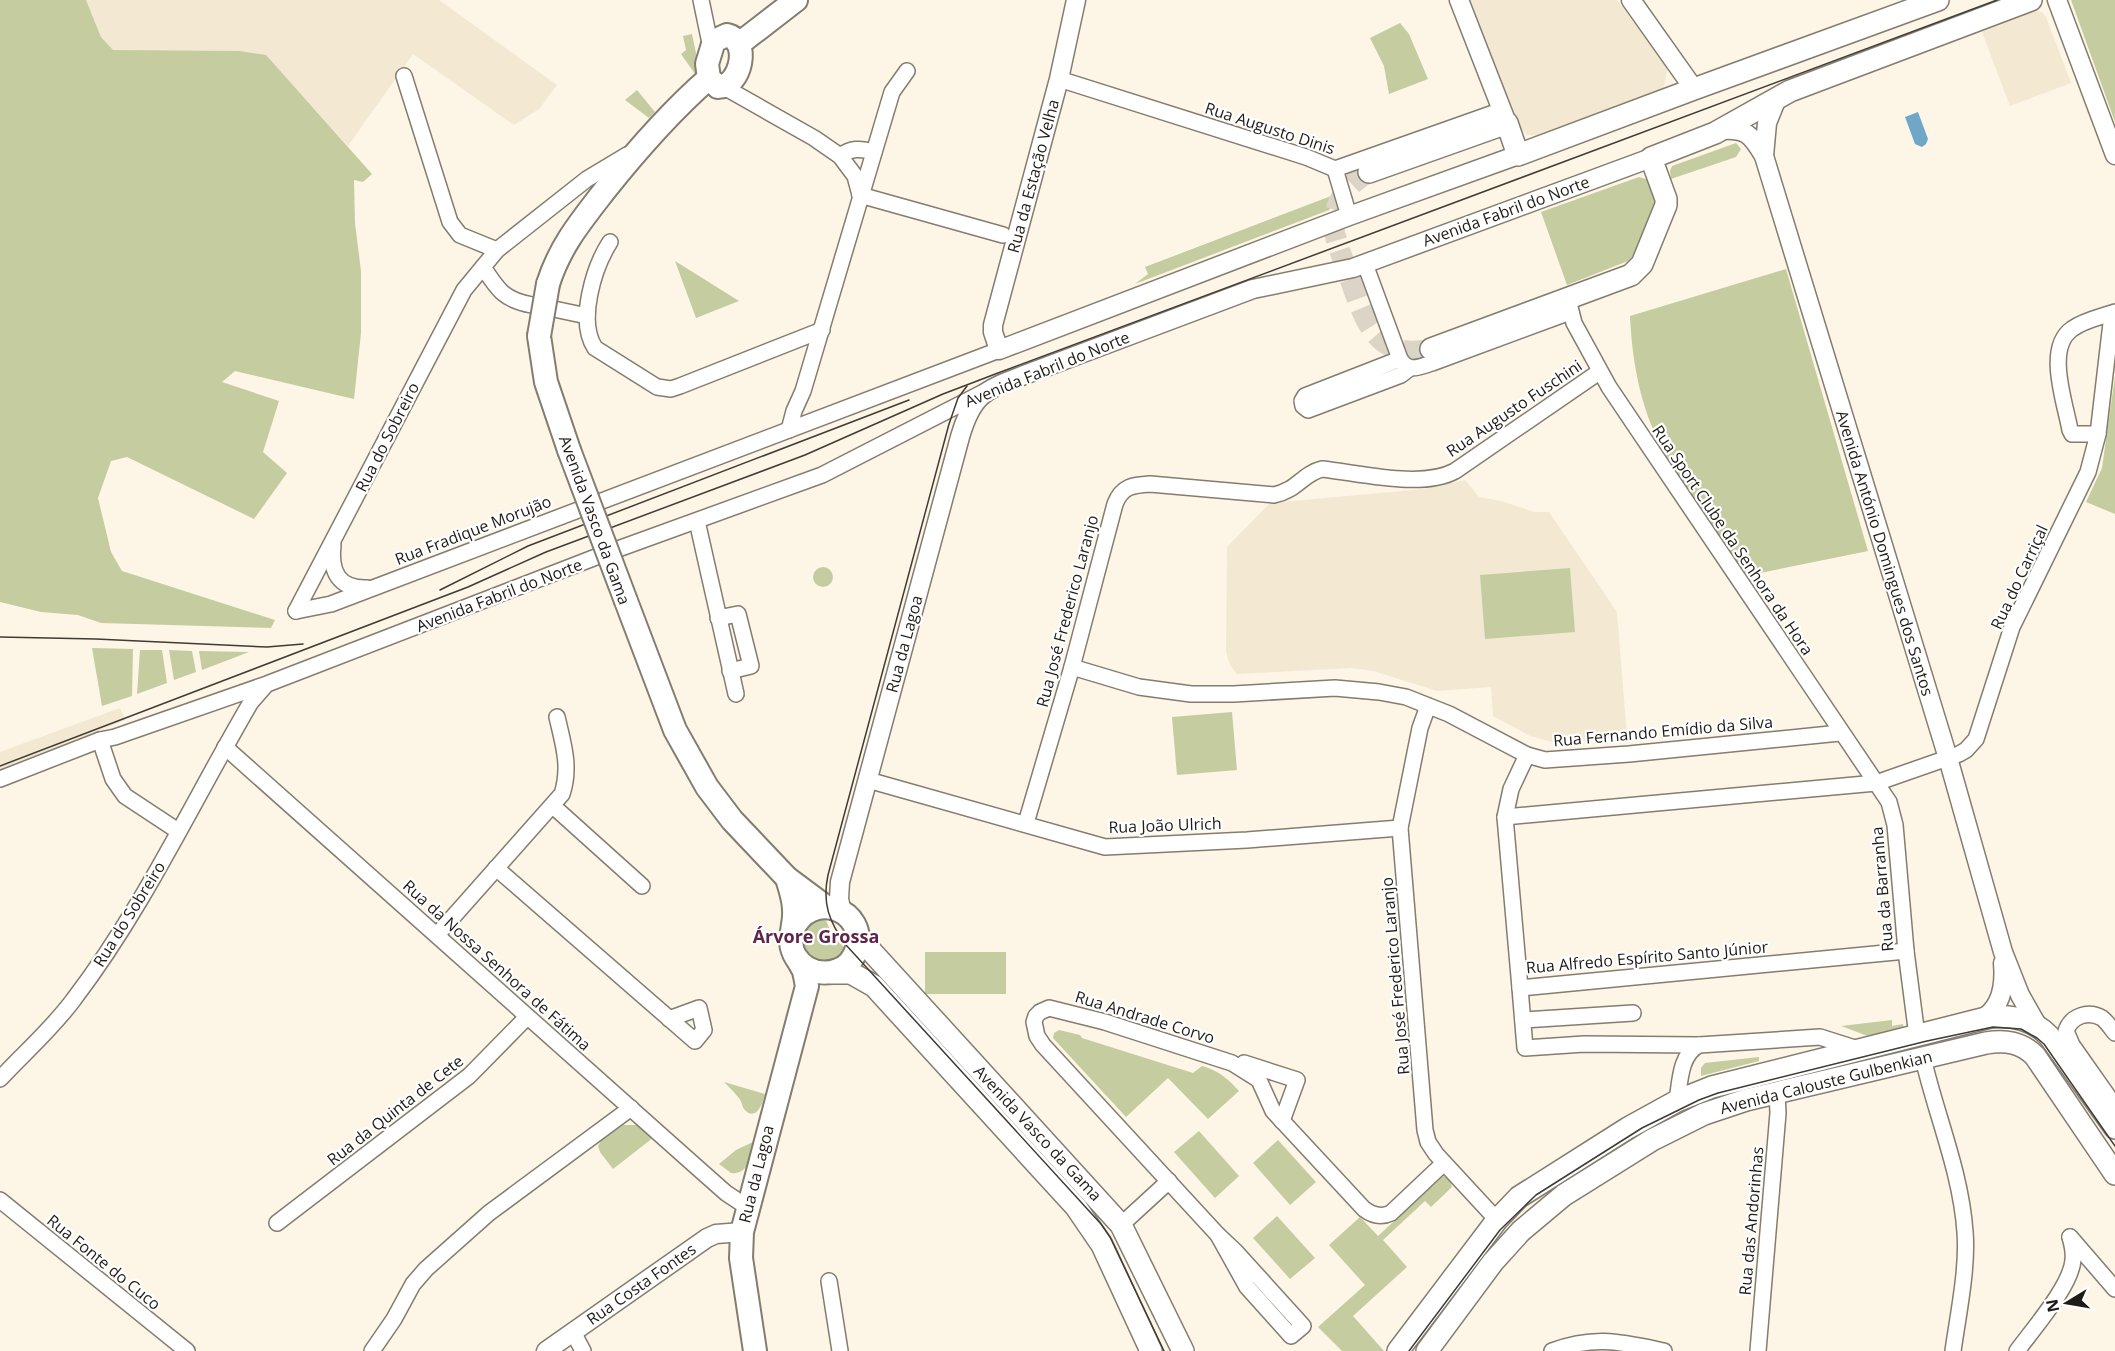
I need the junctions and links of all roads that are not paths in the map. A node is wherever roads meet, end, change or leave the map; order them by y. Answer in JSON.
{"nodes":[{"id":1,"x":796,"y":0,"type":"edge"},
{"id":2,"x":1076,"y":0,"type":"edge"},
{"id":3,"x":1459,"y":0,"type":"edge"},
{"id":4,"x":1630,"y":0,"type":"edge"},
{"id":5,"x":1938,"y":0,"type":"edge"},
{"id":6,"x":2031,"y":0,"type":"edge"},
{"id":7,"x":2057,"y":0,"type":"edge"},
{"id":8,"x":703,"y":6,"type":"edge"},
{"id":9,"x":726,"y":42,"type":"junction"},
{"id":10,"x":907,"y":71,"type":"dead end"},
{"id":11,"x":404,"y":76,"type":"dead end"},
{"id":12,"x":1059,"y":79,"type":"junction"},
{"id":13,"x":728,"y":84,"type":"junction"},
{"id":14,"x":1694,"y":89,"type":"junction"},
{"id":15,"x":1777,"y":98,"type":"junction"},
{"id":16,"x":1505,"y":117,"type":"junction"},
{"id":17,"x":1720,"y":130,"type":"junction"},
{"id":18,"x":873,"y":152,"type":"junction"},
{"id":19,"x":1518,"y":155,"type":"junction"},
{"id":20,"x":2115,"y":155,"type":"edge"},
{"id":21,"x":840,"y":156,"type":"junction"},
{"id":22,"x":1764,"y":156,"type":"junction"},
{"id":23,"x":1651,"y":158,"type":"junction"},
{"id":24,"x":1335,"y":169,"type":"junction"},
{"id":25,"x":1369,"y":172,"type":"tunnel mouth"},
{"id":26,"x":595,"y":186,"type":"junction"},
{"id":27,"x":860,"y":195,"type":"junction"},
{"id":28,"x":1349,"y":216,"type":"junction"},
{"id":29,"x":1003,"y":236,"type":"dead end"},
{"id":30,"x":610,"y":242,"type":"dead end"},
{"id":31,"x":497,"y":250,"type":"junction"},
{"id":32,"x":1365,"y":264,"type":"junction"},
{"id":33,"x":483,"y":267,"type":"junction"},
{"id":34,"x":532,"y":305,"type":"dead end"},
{"id":35,"x":1569,"y":306,"type":"junction"},
{"id":36,"x":554,"y":309,"type":"dead end"},
{"id":37,"x":2115,"y":313,"type":"edge"},
{"id":38,"x":587,"y":316,"type":"junction"},
{"id":39,"x":822,"y":330,"type":"junction"},
{"id":40,"x":1431,"y":349,"type":"tunnel mouth"},
{"id":41,"x":999,"y":350,"type":"junction"},
{"id":42,"x":1405,"y":364,"type":"junction"},
{"id":43,"x":1599,"y":372,"type":"junction"},
{"id":44,"x":993,"y":387,"type":"junction"},
{"id":45,"x":803,"y":391,"type":"junction"},
{"id":46,"x":824,"y":416,"type":"junction"},
{"id":47,"x":789,"y":430,"type":"junction"},
{"id":48,"x":2098,"y":434,"type":"junction"},
{"id":49,"x":1134,"y":485,"type":"joint"},
{"id":50,"x":697,"y":521,"type":"junction"},
{"id":51,"x":335,"y":538,"type":"junction"},
{"id":52,"x":373,"y":588,"type":"junction"},
{"id":53,"x":296,"y":611,"type":"joint"},
{"id":54,"x":718,"y":618,"type":"junction"},
{"id":55,"x":1072,"y":667,"type":"junction"},
{"id":56,"x":730,"y":671,"type":"junction"},
{"id":57,"x":267,"y":684,"type":"junction"},
{"id":58,"x":736,"y":694,"type":"dead end"},
{"id":59,"x":212,"y":704,"type":"junction"},
{"id":60,"x":1428,"y":706,"type":"junction"},
{"id":61,"x":557,"y":717,"type":"dead end"},
{"id":62,"x":234,"y":731,"type":"junction"},
{"id":63,"x":1840,"y":733,"type":"junction"},
{"id":64,"x":100,"y":740,"type":"junction"},
{"id":65,"x":225,"y":747,"type":"junction"},
{"id":66,"x":1527,"y":755,"type":"junction"},
{"id":67,"x":1948,"y":758,"type":"junction"},
{"id":68,"x":0,"y":779,"type":"edge"},
{"id":69,"x":868,"y":780,"type":"junction"},
{"id":70,"x":1876,"y":783,"type":"junction"},
{"id":71,"x":553,"y":806,"type":"junction"},
{"id":72,"x":1505,"y":816,"type":"junction"},
{"id":73,"x":1026,"y":823,"type":"junction"},
{"id":74,"x":1400,"y":828,"type":"junction"},
{"id":75,"x":178,"y":831,"type":"junction"},
{"id":76,"x":496,"y":868,"type":"junction"},
{"id":77,"x":787,"y":878,"type":"junction"},
{"id":78,"x":642,"y":886,"type":"dead end"},
{"id":79,"x":834,"y":909,"type":"junction"},
{"id":80,"x":792,"y":931,"type":"junction"},
{"id":81,"x":437,"y":935,"type":"junction"},
{"id":82,"x":858,"y":939,"type":"junction"},
{"id":83,"x":1906,"y":951,"type":"junction"},
{"id":84,"x":2003,"y":952,"type":"junction"},
{"id":85,"x":798,"y":960,"type":"junction"},
{"id":86,"x":831,"y":973,"type":"junction"},
{"id":87,"x":1520,"y":988,"type":"junction"},
{"id":88,"x":803,"y":1000,"type":"junction"},
{"id":89,"x":1633,"y":1013,"type":"dead end"},
{"id":90,"x":527,"y":1017,"type":"junction"},
{"id":91,"x":2011,"y":1017,"type":"junction"},
{"id":92,"x":669,"y":1019,"type":"dead end"},
{"id":93,"x":1523,"y":1020,"type":"junction"},
{"id":94,"x":1980,"y":1020,"type":"junction"},
{"id":95,"x":2037,"y":1025,"type":"junction"},
{"id":96,"x":2115,"y":1033,"type":"edge"},
{"id":97,"x":1917,"y":1036,"type":"junction"},
{"id":98,"x":1699,"y":1045,"type":"junction"},
{"id":99,"x":2028,"y":1049,"type":"junction"},
{"id":100,"x":1861,"y":1050,"type":"junction"},
{"id":101,"x":1923,"y":1058,"type":"junction"},
{"id":102,"x":1232,"y":1063,"type":"junction"},
{"id":103,"x":0,"y":1079,"type":"edge"},
{"id":104,"x":1778,"y":1093,"type":"junction"},
{"id":105,"x":1677,"y":1101,"type":"junction"},
{"id":106,"x":2115,"y":1106,"type":"edge"},
{"id":107,"x":631,"y":1108,"type":"junction"},
{"id":108,"x":1282,"y":1121,"type":"junction"},
{"id":109,"x":1684,"y":1123,"type":"junction"},
{"id":110,"x":2115,"y":1128,"type":"edge"},
{"id":111,"x":1444,"y":1163,"type":"junction"},
{"id":112,"x":2115,"y":1174,"type":"edge"},
{"id":113,"x":1169,"y":1181,"type":"junction"},
{"id":114,"x":0,"y":1200,"type":"edge"},
{"id":115,"x":747,"y":1207,"type":"junction"},
{"id":116,"x":1497,"y":1220,"type":"junction"},
{"id":117,"x":277,"y":1223,"type":"dead end"},
{"id":118,"x":1121,"y":1225,"type":"junction"},
{"id":119,"x":742,"y":1232,"type":"junction"},
{"id":120,"x":1218,"y":1235,"type":"junction"},
{"id":121,"x":829,"y":1281,"type":"dead end"},
{"id":122,"x":2115,"y":1289,"type":"edge"},
{"id":123,"x":573,"y":1332,"type":"junction"},
{"id":124,"x":187,"y":1351,"type":"edge"},
{"id":125,"x":372,"y":1351,"type":"edge"},
{"id":126,"x":546,"y":1351,"type":"edge"},
{"id":127,"x":583,"y":1351,"type":"edge"},
{"id":128,"x":756,"y":1351,"type":"edge"},
{"id":129,"x":840,"y":1351,"type":"edge"},
{"id":130,"x":1151,"y":1351,"type":"edge"},
{"id":131,"x":1183,"y":1351,"type":"edge"},
{"id":132,"x":1398,"y":1351,"type":"edge"},
{"id":133,"x":1427,"y":1351,"type":"edge"},
{"id":134,"x":1552,"y":1351,"type":"edge"},
{"id":135,"x":1664,"y":1351,"type":"edge"},
{"id":136,"x":1758,"y":1351,"type":"edge"},
{"id":137,"x":1953,"y":1351,"type":"edge"},
{"id":138,"x":2018,"y":1351,"type":"edge"}],
"edges":[{"from":1,"to":9,"type":"main road"},
{"from":2,"to":12,"type":"street","name":"Rua da Estação Velha"},
{"from":3,"to":16,"type":"street"},
{"from":4,"to":14,"type":"street"},
{"from":5,"to":14,"type":"main road","name":"Avenida Fabril do Norte"},
{"from":6,"to":15,"type":"main road","name":"Avenida Fabril do Norte"},
{"from":7,"to":20,"type":"street"},
{"from":8,"to":9,"type":"street"},
{"from":9,"to":13,"type":"main road"},
{"from":9,"to":13,"type":"main road"},
{"from":10,"to":18,"type":"street"},
{"from":11,"to":31,"type":"street"},
{"from":12,"to":24,"type":"street","name":"Rua Augusto Dinis"},
{"from":12,"to":41,"type":"street","name":"Rua da Estação Velha"},
{"from":13,"to":21,"type":"street"},
{"from":13,"to":26,"type":"main road","name":"Avenida Vasco da Gama"},
{"from":14,"to":19,"type":"main road","name":"Avenida Fabril do Norte"},
{"from":15,"to":17,"type":"main road","name":"Avenida Fabril do Norte"},
{"from":15,"to":22,"type":"street"},
{"from":16,"to":19,"type":"main road"},
{"from":16,"to":24,"type":"street","name":"Rua Augusto Dinis"},
{"from":16,"to":25,"type":"main road"},
{"from":17,"to":22,"type":"street"},
{"from":17,"to":23,"type":"main road","name":"Avenida Fabril do Norte"},
{"from":18,"to":21,"type":"street"},
{"from":18,"to":27,"type":"street"},
{"from":19,"to":28,"type":"street","name":"Avenida Fabril do Norte"},
{"from":21,"to":27,"type":"street"},
{"from":22,"to":67,"type":"street","name":"Avenida António Domingues dos Santos"},
{"from":23,"to":32,"type":"street","name":"Avenida Fabril do Norte"},
{"from":23,"to":35,"type":"main road"},
{"from":24,"to":28,"type":"street"},
{"from":26,"to":31,"type":"street","name":"Rua do Sobreiro"},
{"from":26,"to":77,"type":"main road","name":"Avenida Vasco da Gama","bridge":true},
{"from":27,"to":29,"type":"street"},
{"from":27,"to":39,"type":"street"},
{"from":28,"to":41,"type":"street","name":"Avenida Fabril do Norte"},
{"from":30,"to":38,"type":"street"},
{"from":31,"to":33,"type":"street","name":"Rua do Sobreiro"},
{"from":32,"to":42,"type":"street"},
{"from":32,"to":44,"type":"street","name":"Avenida Fabril do Norte"},
{"from":33,"to":34,"type":"street"},
{"from":33,"to":51,"type":"street","name":"Rua do Sobreiro"},
{"from":35,"to":40,"type":"main road"},
{"from":35,"to":42,"type":"street"},
{"from":35,"to":43,"type":"street","name":"Rua Sport Clube da Senhora da Hora"},
{"from":36,"to":38,"type":"street"},
{"from":37,"to":48,"type":"street","name":"Rua do Carriçal"},
{"from":37,"to":48,"type":"street","name":"Rua do Carriçal"},
{"from":38,"to":39,"type":"street"},
{"from":39,"to":45,"type":"street"},
{"from":41,"to":46,"type":"street","name":"Avenida Fabril do Norte"},
{"from":42,"to":42,"type":"street"},
{"from":43,"to":49,"type":"street","name":"Rua Augusto Fuschini"},
{"from":43,"to":63,"type":"street","name":"Rua Sport Clube da Senhora da Hora"},
{"from":44,"to":50,"type":"street","name":"Avenida Fabril do Norte"},
{"from":44,"to":69,"type":"street","name":"Rua da Lagoa"},
{"from":45,"to":46,"type":"street"},
{"from":45,"to":47,"type":"street"},
{"from":46,"to":47,"type":"street","name":"Rua Fradique Morujão"},
{"from":47,"to":52,"type":"street","name":"Rua Fradique Morujão"},
{"from":48,"to":67,"type":"street","name":"Rua do Carriçal"},
{"from":49,"to":55,"type":"street","name":"Rua José Frederico Laranjo"},
{"from":50,"to":54,"type":"street"},
{"from":50,"to":57,"type":"street","name":"Avenida Fabril do Norte"},
{"from":51,"to":52,"type":"street"},
{"from":51,"to":53,"type":"street","name":"Rua do Sobreiro"},
{"from":52,"to":53,"type":"street","name":"Rua Fradique Morujão"},
{"from":54,"to":56,"type":"street"},
{"from":54,"to":56,"type":"street"},
{"from":55,"to":60,"type":"street","name":"Rua Fernando Emídio da Silva"},
{"from":55,"to":73,"type":"street","name":"Rua José Frederico Laranjo"},
{"from":56,"to":58,"type":"street"},
{"from":57,"to":59,"type":"street","name":"Avenida Fabril do Norte"},
{"from":57,"to":62,"type":"street","name":"Rua do Sobreiro"},
{"from":59,"to":62,"type":"street"},
{"from":59,"to":64,"type":"street","name":"Avenida Fabril do Norte"},
{"from":60,"to":66,"type":"street","name":"Rua Fernando Emídio da Silva"},
{"from":60,"to":74,"type":"street","name":"Rua José Frederico Laranjo"},
{"from":61,"to":71,"type":"street"},
{"from":62,"to":65,"type":"street","name":"Rua do Sobreiro"},
{"from":63,"to":66,"type":"street","name":"Rua Fernando Emídio da Silva"},
{"from":63,"to":70,"type":"street","name":"Rua Sport Clube da Senhora da Hora"},
{"from":64,"to":68,"type":"street","name":"Avenida Fabril do Norte"},
{"from":64,"to":75,"type":"street"},
{"from":65,"to":75,"type":"street","name":"Rua do Sobreiro"},
{"from":65,"to":81,"type":"street","name":"Rua da Nossa Senhora de Fátima"},
{"from":66,"to":72,"type":"street","name":"Rua Alfredo Espírito Santo Júnior"},
{"from":67,"to":70,"type":"street"},
{"from":67,"to":84,"type":"street","name":"Avenida António Domingues dos Santos"},
{"from":69,"to":73,"type":"street","name":"Rua João Ulrich"},
{"from":69,"to":79,"type":"street","name":"Rua da Lagoa"},
{"from":70,"to":72,"type":"street"},
{"from":70,"to":83,"type":"street","name":"Rua da Barranha"},
{"from":71,"to":76,"type":"street"},
{"from":71,"to":78,"type":"street"},
{"from":72,"to":87,"type":"street","name":"Rua Alfredo Espírito Santo Júnior"},
{"from":73,"to":74,"type":"street","name":"Rua João Ulrich"},
{"from":74,"to":111,"type":"street","name":"Rua José Frederico Laranjo"},
{"from":75,"to":103,"type":"street","name":"Rua do Sobreiro"},
{"from":76,"to":81,"type":"street"},
{"from":76,"to":92,"type":"street"},
{"from":77,"to":79,"type":"main road","name":"Avenida Vasco da Gama"},
{"from":77,"to":80,"type":"main road","name":"Avenida Vasco da Gama"},
{"from":79,"to":80,"type":"main road"},
{"from":79,"to":82,"type":"main road","name":"Avenida Vasco da Gama"},
{"from":80,"to":85,"type":"main road","name":"Avenida Vasco da Gama"},
{"from":81,"to":90,"type":"street","name":"Rua da Nossa Senhora de Fátima"},
{"from":82,"to":86,"type":"main road"},
{"from":82,"to":118,"type":"main road","name":"Avenida Vasco da Gama"},
{"from":83,"to":87,"type":"street","name":"Rua Alfredo Espírito Santo Júnior"},
{"from":83,"to":97,"type":"street","name":"Rua da Barranha"},
{"from":84,"to":91,"type":"street"},
{"from":84,"to":94,"type":"street","name":"Avenida António Domingues dos Santos"},
{"from":84,"to":95,"type":"street","name":"Avenida António Domingues dos Santos"},
{"from":85,"to":86,"type":"main road","name":"Avenida Vasco da Gama"},
{"from":85,"to":88,"type":"main road","name":"Rua da Lagoa"},
{"from":86,"to":88,"type":"main road","name":"Rua da Lagoa"},
{"from":86,"to":130,"type":"main road","name":"Avenida Vasco da Gama"},
{"from":87,"to":93,"type":"street"},
{"from":88,"to":115,"type":"main road","name":"Rua da Lagoa"},
{"from":89,"to":93,"type":"street"},
{"from":90,"to":107,"type":"street","name":"Rua da Nossa Senhora de Fátima"},
{"from":90,"to":117,"type":"street","name":"Rua da Quinta de Cete"},
{"from":91,"to":94,"type":"main road","name":"Avenida Calouste Gulbenkian"},
{"from":91,"to":95,"type":"main road","name":"Avenida Calouste Gulbenkian"},
{"from":91,"to":99,"type":"street"},
{"from":93,"to":98,"type":"street","name":"Avenida Calouste Gulbenkian"},
{"from":94,"to":97,"type":"main road","name":"Avenida Calouste Gulbenkian"},
{"from":95,"to":110,"type":"main road","name":"Avenida Calouste Gulbenkian"},
{"from":96,"to":106,"type":"street"},
{"from":97,"to":100,"type":"main road","name":"Avenida Calouste Gulbenkian"},
{"from":98,"to":100,"type":"street","name":"Avenida Calouste Gulbenkian"},
{"from":98,"to":105,"type":"street"},
{"from":99,"to":101,"type":"main road","name":"Avenida Calouste Gulbenkian"},
{"from":99,"to":112,"type":"main road"},
{"from":100,"to":105,"type":"main road","name":"Avenida Calouste Gulbenkian"},
{"from":101,"to":104,"type":"main road","name":"Avenida Calouste Gulbenkian"},
{"from":101,"to":137,"type":"street"},
{"from":102,"to":108,"type":"street","name":"Rua Andrade Corvo"},
{"from":102,"to":108,"type":"street"},
{"from":102,"to":113,"type":"street","name":"Rua Andrade Corvo"},
{"from":104,"to":109,"type":"main road","name":"Avenida Calouste Gulbenkian"},
{"from":104,"to":136,"type":"street","name":"Rua das Andorinhas"},
{"from":105,"to":109,"type":"street"},
{"from":105,"to":116,"type":"main road","name":"Avenida Calouste Gulbenkian"},
{"from":107,"to":115,"type":"street","name":"Rua da Nossa Senhora de Fátima"},
{"from":107,"to":125,"type":"street"},
{"from":108,"to":111,"type":"street","name":"Rua Andrade Corvo"},
{"from":109,"to":133,"type":"main road","name":"Avenida Calouste Gulbenkian"},
{"from":111,"to":116,"type":"street","name":"Rua José Frederico Laranjo"},
{"from":113,"to":118,"type":"street"},
{"from":113,"to":120,"type":"street","name":"Rua Andrade Corvo"},
{"from":114,"to":124,"type":"street","name":"Rua Fonte do Cuco"},
{"from":115,"to":119,"type":"main road","name":"Rua da Lagoa"},
{"from":116,"to":132,"type":"main road","name":"Avenida Calouste Gulbenkian"},
{"from":118,"to":131,"type":"main road","name":"Avenida Vasco da Gama"},
{"from":119,"to":123,"type":"street","name":"Rua Costa Fontes"},
{"from":119,"to":128,"type":"main road","name":"Rua da Lagoa"},
{"from":120,"to":120,"type":"street","name":"Rua Andrade Corvo"},
{"from":121,"to":129,"type":"street"},
{"from":122,"to":138,"type":"street"},
{"from":123,"to":126,"type":"street","name":"Rua Costa Fontes"},
{"from":123,"to":127,"type":"street"},
{"from":134,"to":135,"type":"street"}]}
